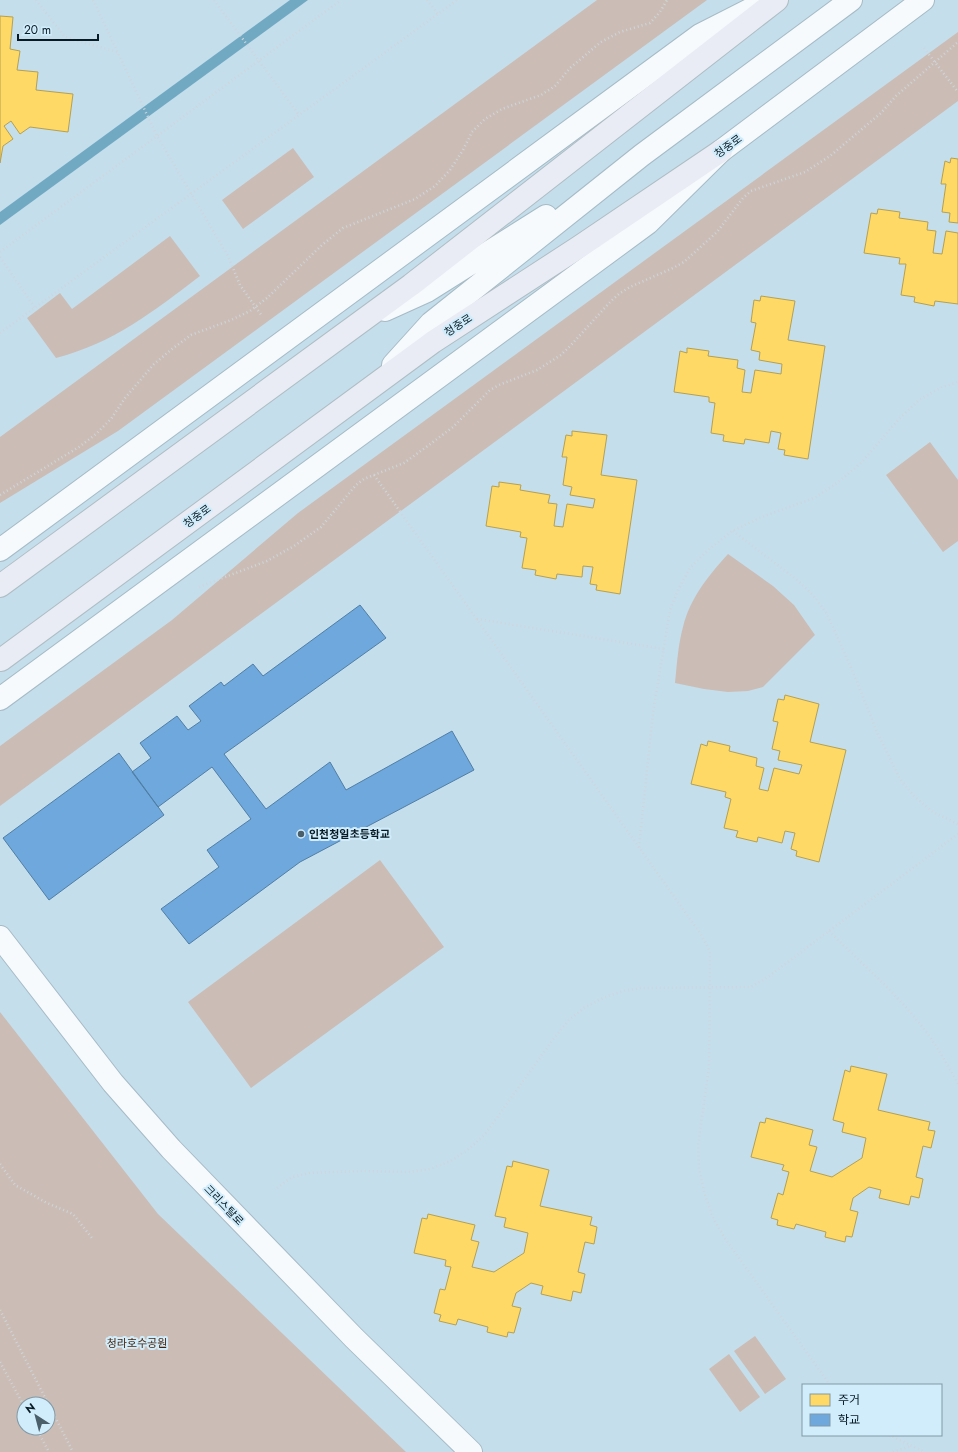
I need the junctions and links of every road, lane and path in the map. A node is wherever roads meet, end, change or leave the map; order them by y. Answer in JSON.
{"nodes":[{"id":1,"x":36,"y":0,"type":"edge"},
{"id":2,"x":93,"y":0,"type":"edge"},
{"id":3,"x":214,"y":0,"type":"edge"},
{"id":4,"x":341,"y":0,"type":"edge"},
{"id":5,"x":428,"y":0,"type":"edge"},
{"id":6,"x":457,"y":0,"type":"edge"},
{"id":7,"x":666,"y":0,"type":"edge"},
{"id":8,"x":768,"y":0,"type":"edge"},
{"id":9,"x":777,"y":0,"type":"edge"},
{"id":10,"x":851,"y":0,"type":"edge"},
{"id":11,"x":922,"y":0,"type":"edge"},
{"id":12,"x":438,"y":14,"type":"junction"},
{"id":13,"x":958,"y":42,"type":"edge"},
{"id":14,"x":924,"y":48,"type":"dead end"},
{"id":15,"x":118,"y":52,"type":"junction"},
{"id":16,"x":258,"y":60,"type":"junction"},
{"id":17,"x":935,"y":63,"type":"junction"},
{"id":18,"x":958,"y":92,"type":"edge"},
{"id":19,"x":299,"y":115,"type":"junction"},
{"id":20,"x":157,"y":136,"type":"junction"},
{"id":21,"x":721,"y":151,"type":"junction"},
{"id":22,"x":642,"y":155,"type":"junction"},
{"id":23,"x":192,"y":193,"type":"junction"},
{"id":24,"x":0,"y":252,"type":"edge"},
{"id":25,"x":0,"y":257,"type":"edge"},
{"id":26,"x":256,"y":306,"type":"junction"},
{"id":27,"x":35,"y":308,"type":"junction"},
{"id":28,"x":262,"y":316,"type":"dead end"},
{"id":29,"x":363,"y":320,"type":"junction"},
{"id":30,"x":0,"y":333,"type":"edge"},
{"id":31,"x":958,"y":382,"type":"edge"},
{"id":32,"x":375,"y":384,"type":"junction"},
{"id":33,"x":374,"y":475,"type":"junction"},
{"id":34,"x":0,"y":495,"type":"edge"},
{"id":35,"x":732,"y":531,"type":"junction"},
{"id":36,"x":0,"y":550,"type":"edge"},
{"id":37,"x":0,"y":586,"type":"edge"},
{"id":38,"x":199,"y":587,"type":"dead end"},
{"id":39,"x":476,"y":618,"type":"junction"},
{"id":40,"x":664,"y":649,"type":"junction"},
{"id":41,"x":1,"y":660,"type":"dead end"},
{"id":42,"x":0,"y":699,"type":"edge"},
{"id":43,"x":958,"y":824,"type":"edge"},
{"id":44,"x":958,"y":834,"type":"edge"},
{"id":45,"x":639,"y":847,"type":"junction"},
{"id":46,"x":829,"y":931,"type":"junction"},
{"id":47,"x":0,"y":938,"type":"edge"},
{"id":48,"x":710,"y":987,"type":"junction"},
{"id":49,"x":958,"y":1085,"type":"edge"},
{"id":50,"x":0,"y":1164,"type":"edge"},
{"id":51,"x":277,"y":1188,"type":"dead end"},
{"id":52,"x":92,"y":1238,"type":"dead end"},
{"id":53,"x":0,"y":1310,"type":"edge"},
{"id":54,"x":0,"y":1362,"type":"edge"},
{"id":55,"x":829,"y":1384,"type":"edge"},
{"id":56,"x":19,"y":1396,"type":"edge"},
{"id":57,"x":40,"y":1436,"type":"edge"},
{"id":58,"x":891,"y":1436,"type":"edge"},
{"id":59,"x":911,"y":1446,"type":"junction"},
{"id":60,"x":49,"y":1452,"type":"edge"},
{"id":61,"x":73,"y":1452,"type":"edge"},
{"id":62,"x":471,"y":1452,"type":"edge"},
{"id":63,"x":893,"y":1452,"type":"edge"},
{"id":64,"x":925,"y":1452,"type":"edge"}],
"edges":[{"from":1,"to":15,"type":"path"},
{"from":2,"to":15,"type":"path"},
{"from":3,"to":16,"type":"path"},
{"from":4,"to":16,"type":"path"},
{"from":5,"to":12,"type":"path"},
{"from":6,"to":12,"type":"path"},
{"from":7,"to":26,"type":"path"},
{"from":8,"to":36,"type":"street"},
{"from":9,"to":29,"type":"main road"},
{"from":10,"to":22,"type":"street"},
{"from":11,"to":21,"type":"street","name":"청중로"},
{"from":12,"to":19,"type":"path"},
{"from":13,"to":17,"type":"path"},
{"from":14,"to":17,"type":"path"},
{"from":15,"to":20,"type":"path"},
{"from":16,"to":19,"type":"path"},
{"from":16,"to":20,"type":"path"},
{"from":17,"to":18,"type":"path"},
{"from":17,"to":33,"type":"path"},
{"from":19,"to":23,"type":"path"},
{"from":20,"to":23,"type":"path"},
{"from":20,"to":24,"type":"path"},
{"from":21,"to":32,"type":"main road","name":"청중로"},
{"from":21,"to":42,"type":"street"},
{"from":22,"to":29,"type":"street"},
{"from":22,"to":32,"type":"street"},
{"from":23,"to":26,"type":"path"},
{"from":23,"to":27,"type":"path"},
{"from":25,"to":27,"type":"path"},
{"from":26,"to":28,"type":"path"},
{"from":26,"to":34,"type":"path"},
{"from":27,"to":30,"type":"path"},
{"from":29,"to":37,"type":"main road"},
{"from":31,"to":35,"type":"path"},
{"from":32,"to":41,"type":"main road","name":"청중로"},
{"from":33,"to":38,"type":"path"},
{"from":33,"to":39,"type":"path"},
{"from":35,"to":40,"type":"path"},
{"from":35,"to":43,"type":"path"},
{"from":39,"to":40,"type":"path"},
{"from":39,"to":45,"type":"path"},
{"from":40,"to":45,"type":"path"},
{"from":44,"to":46,"type":"path"},
{"from":45,"to":48,"type":"path"},
{"from":46,"to":48,"type":"path"},
{"from":46,"to":49,"type":"path"},
{"from":47,"to":62,"type":"street","name":"크리스탈로"},
{"from":48,"to":51,"type":"path"},
{"from":48,"to":55,"type":"path"},
{"from":50,"to":52,"type":"path"},
{"from":53,"to":61,"type":"path"},
{"from":54,"to":56,"type":"path"},
{"from":57,"to":60,"type":"path"},
{"from":58,"to":59,"type":"path"},
{"from":59,"to":63,"type":"path"},
{"from":59,"to":64,"type":"path"}]}
